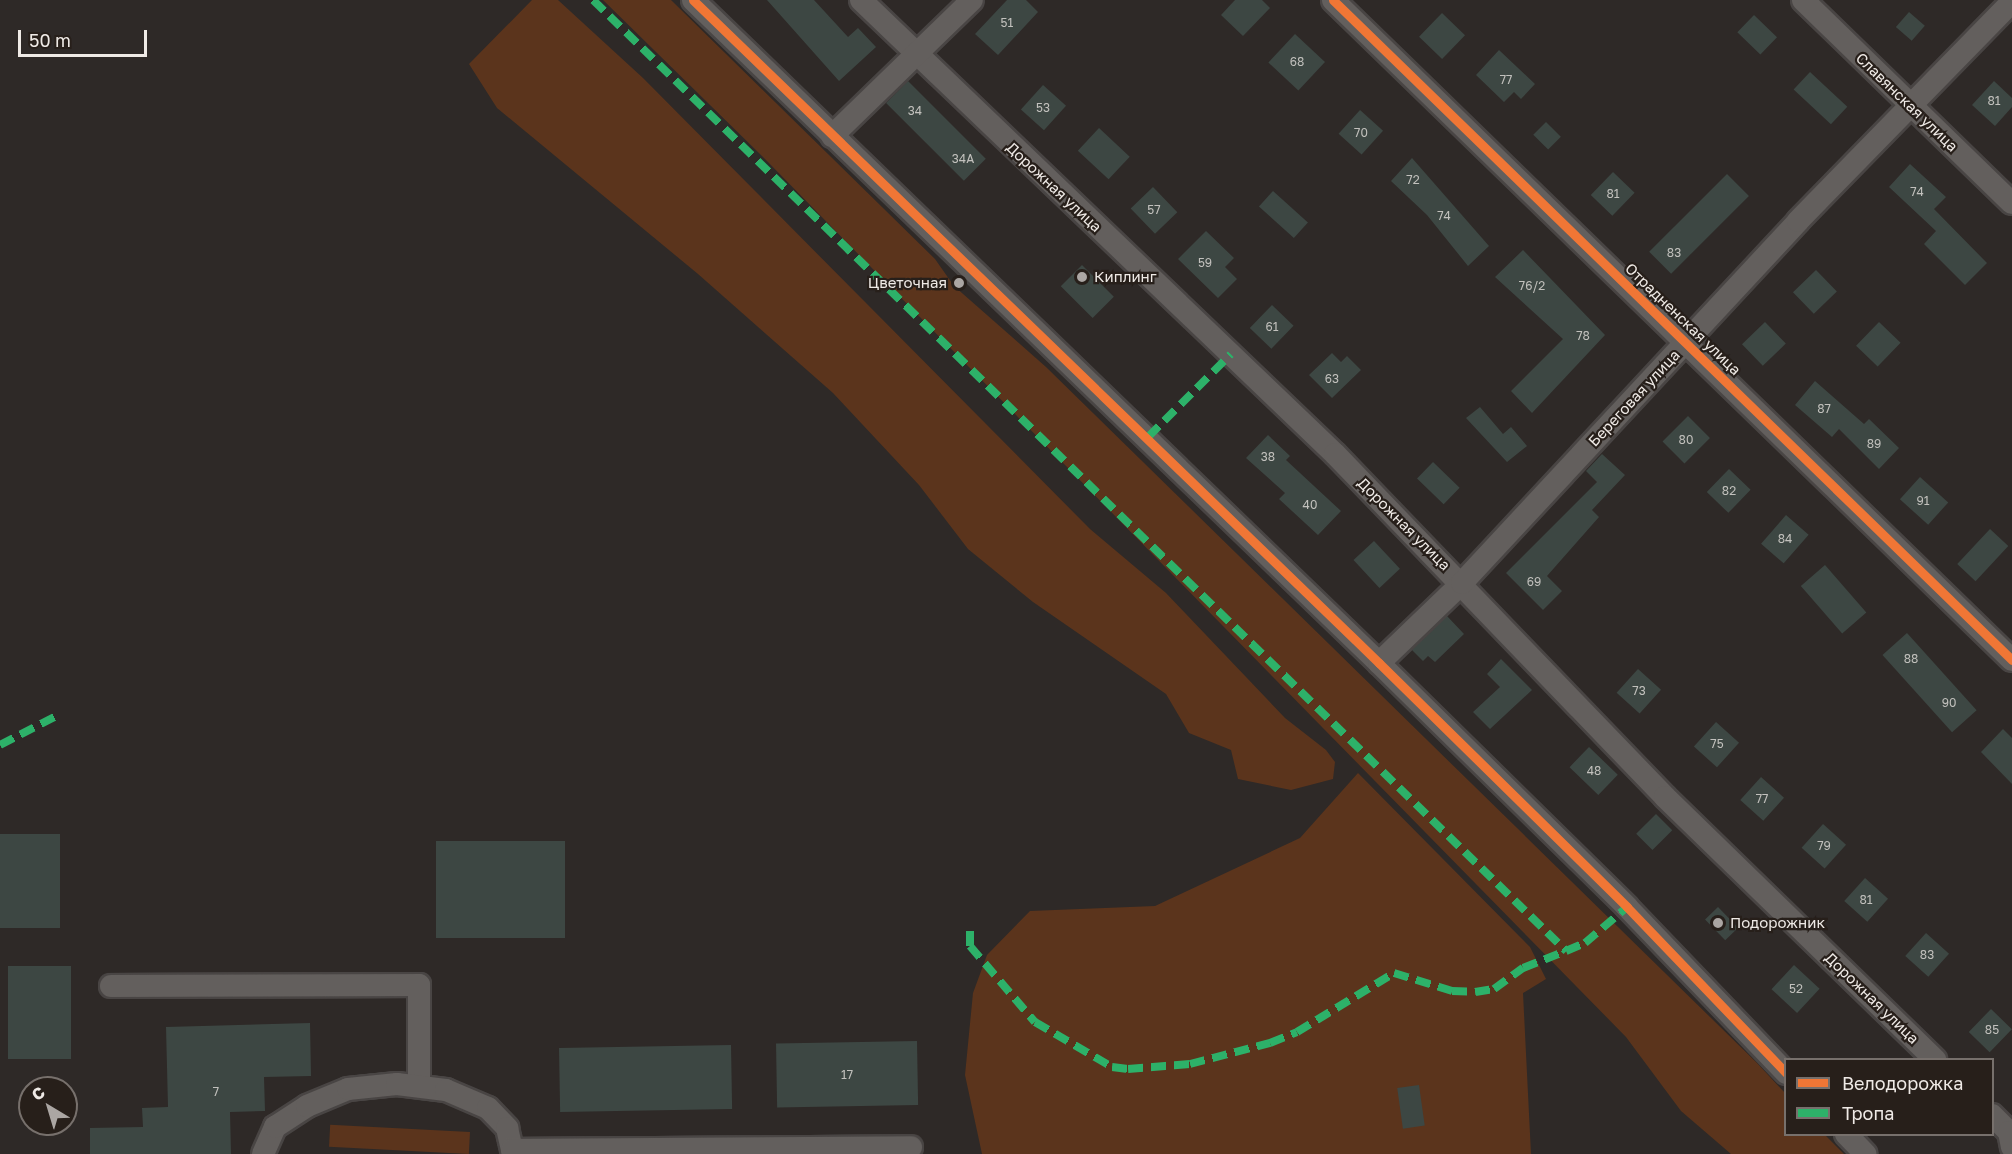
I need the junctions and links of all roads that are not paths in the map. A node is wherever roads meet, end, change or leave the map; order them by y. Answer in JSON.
{"nodes":[{"id":1,"x":693,"y":0,"type":"edge"},
{"id":2,"x":861,"y":0,"type":"edge"},
{"id":3,"x":972,"y":0,"type":"edge"},
{"id":4,"x":1333,"y":0,"type":"edge"},
{"id":5,"x":1803,"y":0,"type":"edge"},
{"id":6,"x":2012,"y":2,"type":"edge"},
{"id":7,"x":916,"y":57,"type":"junction"},
{"id":8,"x":1912,"y":107,"type":"junction"},
{"id":9,"x":832,"y":136,"type":"junction"},
{"id":10,"x":2012,"y":203,"type":"edge"},
{"id":11,"x":1685,"y":342,"type":"junction"},
{"id":12,"x":1462,"y":583,"type":"junction"},
{"id":13,"x":2012,"y":660,"type":"edge"},
{"id":14,"x":1380,"y":663,"type":"junction"},
{"id":15,"x":111,"y":986,"type":"dead end"},
{"id":16,"x":1934,"y":1058,"type":"edge"},
{"id":17,"x":1784,"y":1072,"type":"edge"},
{"id":18,"x":419,"y":1085,"type":"junction"},
{"id":19,"x":1994,"y":1117,"type":"edge"},
{"id":20,"x":1848,"y":1136,"type":"edge"},
{"id":21,"x":911,"y":1147,"type":"dead end"},
{"id":22,"x":2012,"y":1147,"type":"edge"},
{"id":23,"x":262,"y":1154,"type":"edge"},
{"id":24,"x":1865,"y":1154,"type":"edge"}],
"edges":[{"from":1,"to":9,"type":"street"},
{"from":2,"to":7,"type":"street","name":"Дорожная улица"},
{"from":3,"to":7,"type":"street"},
{"from":4,"to":11,"type":"street","name":"Отрадненская улица"},
{"from":5,"to":8,"type":"street","name":"Славянская улица"},
{"from":6,"to":8,"type":"street","name":"Береговая улица"},
{"from":7,"to":9,"type":"street"},
{"from":7,"to":12,"type":"street","name":"Дорожная улица"},
{"from":8,"to":10,"type":"street","name":"Славянская улица"},
{"from":8,"to":11,"type":"street","name":"Береговая улица"},
{"from":9,"to":14,"type":"street"},
{"from":11,"to":12,"type":"street","name":"Береговая улица"},
{"from":11,"to":13,"type":"street","name":"Отрадненская улица"},
{"from":12,"to":14,"type":"street","name":"Береговая улица"},
{"from":12,"to":16,"type":"street","name":"Дорожная улица"},
{"from":14,"to":17,"type":"street"},
{"from":15,"to":18,"type":"street"},
{"from":18,"to":21,"type":"street"},
{"from":18,"to":23,"type":"street"},
{"from":19,"to":22,"type":"street"},
{"from":20,"to":24,"type":"street"}]}
